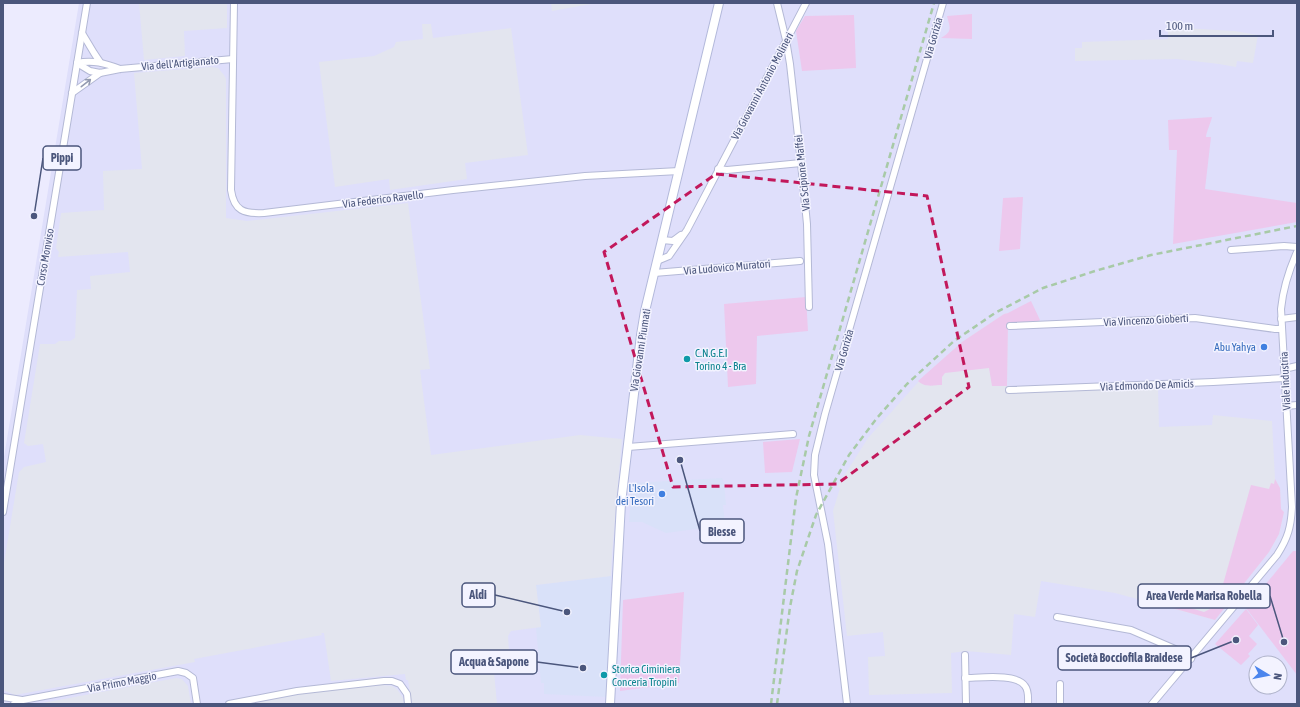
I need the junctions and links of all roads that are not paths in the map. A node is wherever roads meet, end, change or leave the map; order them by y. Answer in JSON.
{"nodes":[{"id":1,"x":87,"y":3,"type":"edge"},
{"id":2,"x":234,"y":3,"type":"edge"},
{"id":3,"x":719,"y":3,"type":"edge"},
{"id":4,"x":777,"y":3,"type":"edge"},
{"id":5,"x":806,"y":3,"type":"edge"},
{"id":6,"x":943,"y":3,"type":"edge"},
{"id":7,"x":82,"y":33,"type":"junction"},
{"id":8,"x":786,"y":40,"type":"junction"},
{"id":9,"x":233,"y":59,"type":"junction"},
{"id":10,"x":100,"y":62,"type":"junction"},
{"id":11,"x":77,"y":63,"type":"junction"},
{"id":12,"x":120,"y":69,"type":"junction"},
{"id":13,"x":100,"y":73,"type":"junction"},
{"id":14,"x":72,"y":93,"type":"junction"},
{"id":15,"x":801,"y":162,"type":"junction"},
{"id":16,"x":718,"y":169,"type":"junction"},
{"id":17,"x":679,"y":171,"type":"junction"},
{"id":18,"x":684,"y":233,"type":"junction"},
{"id":19,"x":662,"y":240,"type":"junction"},
{"id":20,"x":1297,"y":247,"type":"edge"},
{"id":21,"x":1231,"y":250,"type":"dead end"},
{"id":22,"x":1297,"y":252,"type":"edge"},
{"id":23,"x":657,"y":261,"type":"junction"},
{"id":24,"x":800,"y":261,"type":"dead end"},
{"id":25,"x":1294,"y":262,"type":"edge"},
{"id":26,"x":654,"y":273,"type":"junction"},
{"id":27,"x":809,"y":307,"type":"dead end"},
{"id":28,"x":1297,"y":316,"type":"edge"},
{"id":29,"x":1281,"y":320,"type":"junction"},
{"id":30,"x":1010,"y":326,"type":"dead end"},
{"id":31,"x":1282,"y":329,"type":"junction"},
{"id":32,"x":1297,"y":366,"type":"edge"},
{"id":33,"x":1284,"y":369,"type":"junction"},
{"id":34,"x":1284,"y":378,"type":"junction"},
{"id":35,"x":1009,"y":390,"type":"dead end"},
{"id":36,"x":1297,"y":405,"type":"edge"},
{"id":37,"x":1286,"y":406,"type":"junction"},
{"id":38,"x":793,"y":434,"type":"dead end"},
{"id":39,"x":628,"y":446,"type":"junction"},
{"id":40,"x":1294,"y":476,"type":"edge"},
{"id":41,"x":4,"y":501,"type":"edge"},
{"id":42,"x":3,"y":512,"type":"edge"},
{"id":43,"x":1294,"y":525,"type":"edge"},
{"id":44,"x":1057,"y":617,"type":"dead end"},
{"id":45,"x":965,"y":655,"type":"dead end"},
{"id":46,"x":1191,"y":659,"type":"junction"},
{"id":47,"x":965,"y":678,"type":"junction"},
{"id":48,"x":1060,"y":684,"type":"dead end"},
{"id":49,"x":3,"y":697,"type":"edge"},
{"id":50,"x":23,"y":700,"type":"junction"},
{"id":51,"x":14,"y":704,"type":"edge"},
{"id":52,"x":197,"y":704,"type":"edge"},
{"id":53,"x":229,"y":704,"type":"edge"},
{"id":54,"x":408,"y":704,"type":"edge"},
{"id":55,"x":610,"y":704,"type":"edge"},
{"id":56,"x":847,"y":704,"type":"edge"},
{"id":57,"x":966,"y":704,"type":"edge"},
{"id":58,"x":1028,"y":704,"type":"edge"},
{"id":59,"x":1060,"y":704,"type":"edge"},
{"id":60,"x":1152,"y":704,"type":"edge"}],
"edges":[{"from":1,"to":7,"type":"street","name":"Corso Monviso"},
{"from":2,"to":9,"type":"street","name":"Via dell'Artigianato"},
{"from":3,"to":17,"type":"street","name":"Via Giovanni Piumati"},
{"from":4,"to":8,"type":"street","name":"Via Scipione Maffei"},
{"from":5,"to":8,"type":"street","name":"Via Giovanni Antonio Molineri"},
{"from":6,"to":56,"type":"street","name":"Via Gorizia"},
{"from":7,"to":10,"type":"street"},
{"from":7,"to":11,"type":"street","name":"Corso Monviso"},
{"from":8,"to":15,"type":"street","name":"Via Scipione Maffei"},
{"from":8,"to":16,"type":"street","name":"Via Giovanni Antonio Molineri"},
{"from":9,"to":12,"type":"street","name":"Via dell'Artigianato"},
{"from":9,"to":17,"type":"street","name":"Via Federico Ravello"},
{"from":10,"to":11,"type":"street","name":"Via dell'Artigianato"},
{"from":10,"to":12,"type":"street","name":"Via dell'Artigianato"},
{"from":11,"to":13,"type":"street"},
{"from":11,"to":14,"type":"street","name":"Corso Monviso"},
{"from":12,"to":13,"type":"street","name":"Via dell'Artigianato"},
{"from":14,"to":13,"type":"street","name":"Via dell'Artigianato","one_way":true},
{"from":14,"to":41,"type":"street","name":"Corso Monviso"},
{"from":15,"to":16,"type":"street"},
{"from":15,"to":27,"type":"street","name":"Via Scipione Maffei"},
{"from":16,"to":18,"type":"street","name":"Via Giovanni Antonio Molineri"},
{"from":17,"to":19,"type":"street","name":"Via Giovanni Piumati"},
{"from":18,"to":19,"type":"street"},
{"from":18,"to":23,"type":"street","name":"Via Giovanni Antonio Molineri"},
{"from":19,"to":23,"type":"street","name":"Via Giovanni Piumati"},
{"from":20,"to":21,"type":"street"},
{"from":22,"to":25,"type":"street","name":"Viale Industria"},
{"from":23,"to":26,"type":"street","name":"Via Giovanni Piumati"},
{"from":24,"to":26,"type":"street","name":"Via Ludovico Muratori"},
{"from":25,"to":29,"type":"street","name":"Viale Industria"},
{"from":26,"to":39,"type":"street","name":"Via Giovanni Piumati"},
{"from":28,"to":29,"type":"street"},
{"from":29,"to":31,"type":"street","name":"Viale Industria"},
{"from":30,"to":31,"type":"street","name":"Via Vincenzo Gioberti"},
{"from":31,"to":33,"type":"street","name":"Viale Industria"},
{"from":32,"to":33,"type":"street"},
{"from":33,"to":34,"type":"street","name":"Viale Industria"},
{"from":34,"to":35,"type":"street","name":"Via Edmondo De Amicis"},
{"from":34,"to":37,"type":"street","name":"Viale Industria"},
{"from":36,"to":37,"type":"street"},
{"from":37,"to":40,"type":"street","name":"Viale Industria"},
{"from":38,"to":39,"type":"street"},
{"from":39,"to":55,"type":"street","name":"Via Giovanni Piumati"},
{"from":40,"to":43,"type":"street","name":"Viale Industria"},
{"from":41,"to":42,"type":"street","name":"Corso Monviso"},
{"from":43,"to":46,"type":"street","name":"Viale Industria"},
{"from":44,"to":46,"type":"street"},
{"from":45,"to":47,"type":"street"},
{"from":46,"to":60,"type":"street","name":"Viale Industria"},
{"from":47,"to":57,"type":"street"},
{"from":47,"to":58,"type":"street"},
{"from":48,"to":59,"type":"street"},
{"from":49,"to":50,"type":"street","name":"Via Primo Maggio"},
{"from":50,"to":51,"type":"street","name":"Via Primo Maggio"},
{"from":50,"to":52,"type":"street","name":"Via Primo Maggio"},
{"from":53,"to":54,"type":"street"}]}
